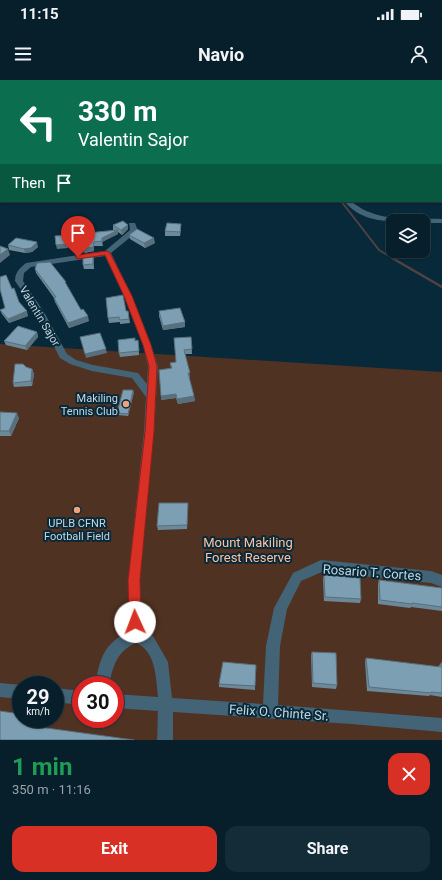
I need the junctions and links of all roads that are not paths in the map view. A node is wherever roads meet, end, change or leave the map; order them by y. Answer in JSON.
{"nodes":[{"id":1,"x":348,"y":202,"type":"edge"},
{"id":2,"x":442,"y":221,"type":"edge"},
{"id":3,"x":132,"y":225,"type":"dead end"},
{"id":4,"x":107,"y":253,"type":"junction"},
{"id":5,"x":151,"y":396,"type":"junction"},
{"id":6,"x":442,"y":581,"type":"edge"},
{"id":7,"x":136,"y":636,"type":"junction"},
{"id":8,"x":104,"y":676,"type":"edge"},
{"id":9,"x":0,"y":690,"type":"edge"},
{"id":10,"x":12,"y":691,"type":"edge"},
{"id":11,"x":124,"y":702,"type":"edge"},
{"id":12,"x":166,"y":705,"type":"junction"},
{"id":13,"x":270,"y":711,"type":"junction"},
{"id":14,"x":442,"y":725,"type":"edge"},
{"id":15,"x":165,"y":740,"type":"edge"}],
"edges":[{"from":1,"to":2,"type":"street"},
{"from":3,"to":4,"type":"street"},
{"from":4,"to":5,"type":"street"},
{"from":4,"to":5,"type":"street","name":"Valentin Sajor"},
{"from":5,"to":7,"type":"street"},
{"from":6,"to":13,"type":"street","name":"Rosario T. Cortes"},
{"from":7,"to":8,"type":"street"},
{"from":7,"to":12,"type":"street"},
{"from":9,"to":10,"type":"street"},
{"from":11,"to":12,"type":"street","name":"Felix O. Chinte Sr."},
{"from":12,"to":13,"type":"street","name":"Felix O. Chinte Sr."},
{"from":12,"to":15,"type":"street"},
{"from":13,"to":14,"type":"street","name":"Felix O. Chinte Sr."}]}
